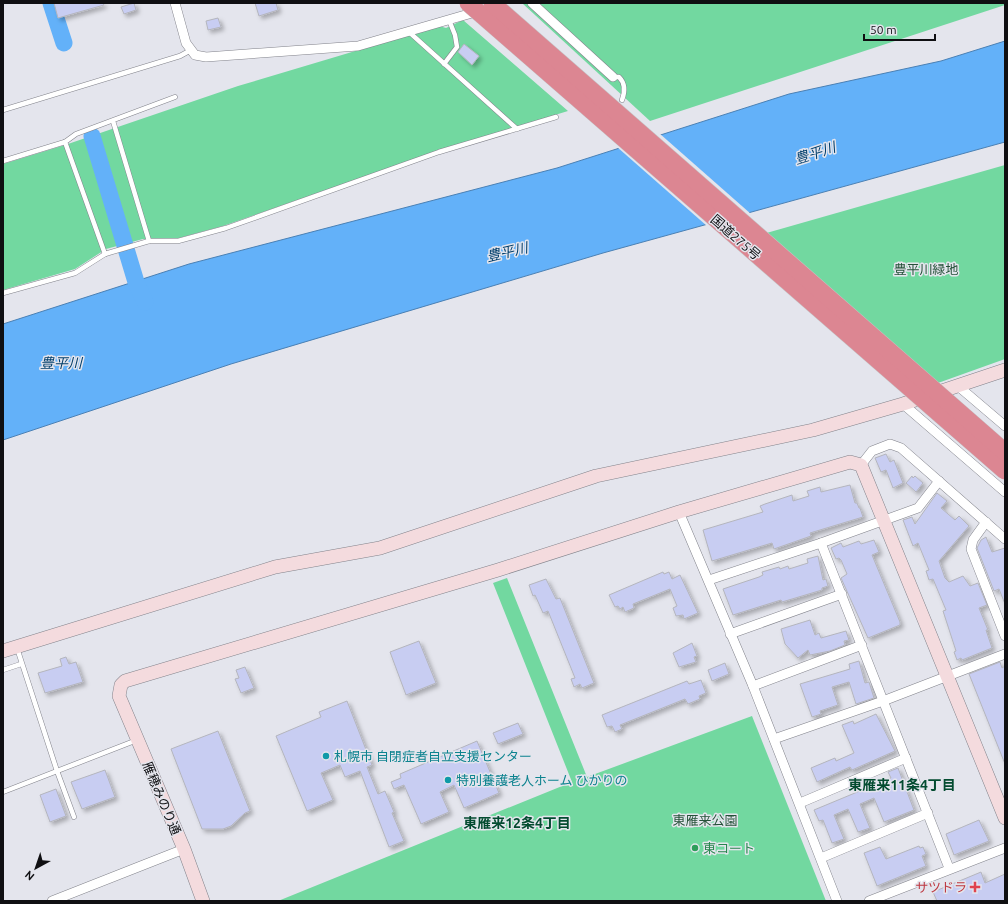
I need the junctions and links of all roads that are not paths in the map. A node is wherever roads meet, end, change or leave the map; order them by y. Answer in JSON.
{"nodes":[{"id":1,"x":176,"y":3,"type":"edge"},
{"id":2,"x":468,"y":3,"type":"edge"},
{"id":3,"x":492,"y":3,"type":"edge"},
{"id":4,"x":507,"y":3,"type":"edge"},
{"id":5,"x":532,"y":3,"type":"edge"},
{"id":6,"x":449,"y":20,"type":"junction"},
{"id":7,"x":408,"y":32,"type":"junction"},
{"id":8,"x":191,"y":50,"type":"junction"},
{"id":9,"x":444,"y":64,"type":"junction"},
{"id":10,"x":613,"y":77,"type":"joint"},
{"id":11,"x":175,"y":97,"type":"dead end"},
{"id":12,"x":622,"y":100,"type":"dead end"},
{"id":13,"x":3,"y":110,"type":"edge"},
{"id":14,"x":556,"y":117,"type":"dead end"},
{"id":15,"x":113,"y":121,"type":"junction"},
{"id":16,"x":517,"y":129,"type":"junction"},
{"id":17,"x":65,"y":142,"type":"junction"},
{"id":18,"x":3,"y":161,"type":"edge"},
{"id":19,"x":148,"y":242,"type":"junction"},
{"id":20,"x":105,"y":254,"type":"junction"},
{"id":21,"x":3,"y":293,"type":"edge"},
{"id":22,"x":1005,"y":370,"type":"edge"},
{"id":23,"x":958,"y":386,"type":"junction"},
{"id":24,"x":903,"y":404,"type":"junction"},
{"id":25,"x":1005,"y":426,"type":"edge"},
{"id":26,"x":1005,"y":452,"type":"edge"},
{"id":27,"x":862,"y":465,"type":"junction"},
{"id":28,"x":1005,"y":471,"type":"edge"},
{"id":29,"x":939,"y":481,"type":"junction"},
{"id":30,"x":1005,"y":492,"type":"edge"},
{"id":31,"x":679,"y":512,"type":"junction"},
{"id":32,"x":885,"y":520,"type":"junction"},
{"id":33,"x":986,"y":522,"type":"junction"},
{"id":34,"x":1005,"y":539,"type":"edge"},
{"id":35,"x":822,"y":543,"type":"junction"},
{"id":36,"x":709,"y":580,"type":"junction"},
{"id":37,"x":842,"y":594,"type":"junction"},
{"id":38,"x":730,"y":634,"type":"junction"},
{"id":39,"x":1005,"y":636,"type":"edge"},
{"id":40,"x":862,"y":645,"type":"junction"},
{"id":41,"x":16,"y":646,"type":"junction"},
{"id":42,"x":3,"y":650,"type":"edge"},
{"id":43,"x":1005,"y":654,"type":"edge"},
{"id":44,"x":21,"y":664,"type":"junction"},
{"id":45,"x":3,"y":670,"type":"edge"},
{"id":46,"x":947,"y":676,"type":"junction"},
{"id":47,"x":753,"y":686,"type":"junction"},
{"id":48,"x":884,"y":701,"type":"junction"},
{"id":49,"x":774,"y":739,"type":"junction"},
{"id":50,"x":137,"y":740,"type":"junction"},
{"id":51,"x":906,"y":758,"type":"junction"},
{"id":52,"x":57,"y":771,"type":"junction"},
{"id":53,"x":3,"y":792,"type":"edge"},
{"id":54,"x":800,"y":803,"type":"junction"},
{"id":55,"x":928,"y":813,"type":"junction"},
{"id":56,"x":74,"y":817,"type":"dead end"},
{"id":57,"x":1005,"y":818,"type":"edge"},
{"id":58,"x":1005,"y":848,"type":"edge"},
{"id":59,"x":184,"y":849,"type":"junction"},
{"id":60,"x":821,"y":858,"type":"junction"},
{"id":61,"x":949,"y":868,"type":"junction"},
{"id":62,"x":52,"y":901,"type":"edge"},
{"id":63,"x":203,"y":901,"type":"edge"},
{"id":64,"x":837,"y":901,"type":"edge"},
{"id":65,"x":869,"y":901,"type":"edge"}],
"edges":[{"from":1,"to":8,"type":"street"},
{"from":2,"to":28,"type":"highway","name":"国道275号","bridge":true},
{"from":3,"to":26,"type":"highway","name":"国道275号","bridge":true},
{"from":4,"to":6,"type":"street"},
{"from":5,"to":10,"type":"street"},
{"from":6,"to":7,"type":"street"},
{"from":6,"to":9,"type":"lane"},
{"from":7,"to":8,"type":"street"},
{"from":7,"to":9,"type":"lane"},
{"from":8,"to":13,"type":"lane"},
{"from":9,"to":16,"type":"lane"},
{"from":10,"to":12,"type":"lane"},
{"from":11,"to":15,"type":"lane"},
{"from":14,"to":16,"type":"lane"},
{"from":15,"to":17,"type":"lane"},
{"from":15,"to":19,"type":"lane"},
{"from":16,"to":19,"type":"lane"},
{"from":17,"to":18,"type":"lane"},
{"from":17,"to":20,"type":"lane"},
{"from":19,"to":20,"type":"lane"},
{"from":20,"to":21,"type":"lane"},
{"from":22,"to":23,"type":"street"},
{"from":23,"to":24,"type":"street"},
{"from":23,"to":25,"type":"street"},
{"from":24,"to":30,"type":"street"},
{"from":24,"to":41,"type":"street"},
{"from":27,"to":29,"type":"street"},
{"from":27,"to":31,"type":"street"},
{"from":27,"to":32,"type":"street"},
{"from":29,"to":32,"type":"street"},
{"from":29,"to":33,"type":"street"},
{"from":31,"to":36,"type":"street"},
{"from":31,"to":50,"type":"street","name":"雁穂みのり通"},
{"from":32,"to":35,"type":"street"},
{"from":32,"to":46,"type":"street"},
{"from":33,"to":34,"type":"street"},
{"from":33,"to":39,"type":"street"},
{"from":35,"to":36,"type":"street"},
{"from":35,"to":37,"type":"street"},
{"from":36,"to":38,"type":"street"},
{"from":37,"to":38,"type":"street"},
{"from":37,"to":40,"type":"street"},
{"from":38,"to":47,"type":"street"},
{"from":40,"to":47,"type":"street"},
{"from":40,"to":48,"type":"street"},
{"from":41,"to":42,"type":"street"},
{"from":41,"to":44,"type":"lane"},
{"from":43,"to":46,"type":"street"},
{"from":44,"to":45,"type":"lane"},
{"from":44,"to":52,"type":"lane"},
{"from":46,"to":48,"type":"street"},
{"from":46,"to":57,"type":"street"},
{"from":47,"to":49,"type":"street"},
{"from":48,"to":49,"type":"street"},
{"from":48,"to":51,"type":"street"},
{"from":49,"to":54,"type":"street"},
{"from":50,"to":52,"type":"lane"},
{"from":50,"to":59,"type":"street","name":"雁穂みのり通"},
{"from":51,"to":54,"type":"street"},
{"from":51,"to":55,"type":"street"},
{"from":52,"to":53,"type":"lane"},
{"from":52,"to":56,"type":"lane"},
{"from":54,"to":60,"type":"street"},
{"from":55,"to":60,"type":"street"},
{"from":55,"to":61,"type":"street"},
{"from":58,"to":61,"type":"street"},
{"from":59,"to":62,"type":"street"},
{"from":59,"to":63,"type":"street","name":"雁穂みのり通"},
{"from":60,"to":64,"type":"street"},
{"from":61,"to":65,"type":"street"}]}
